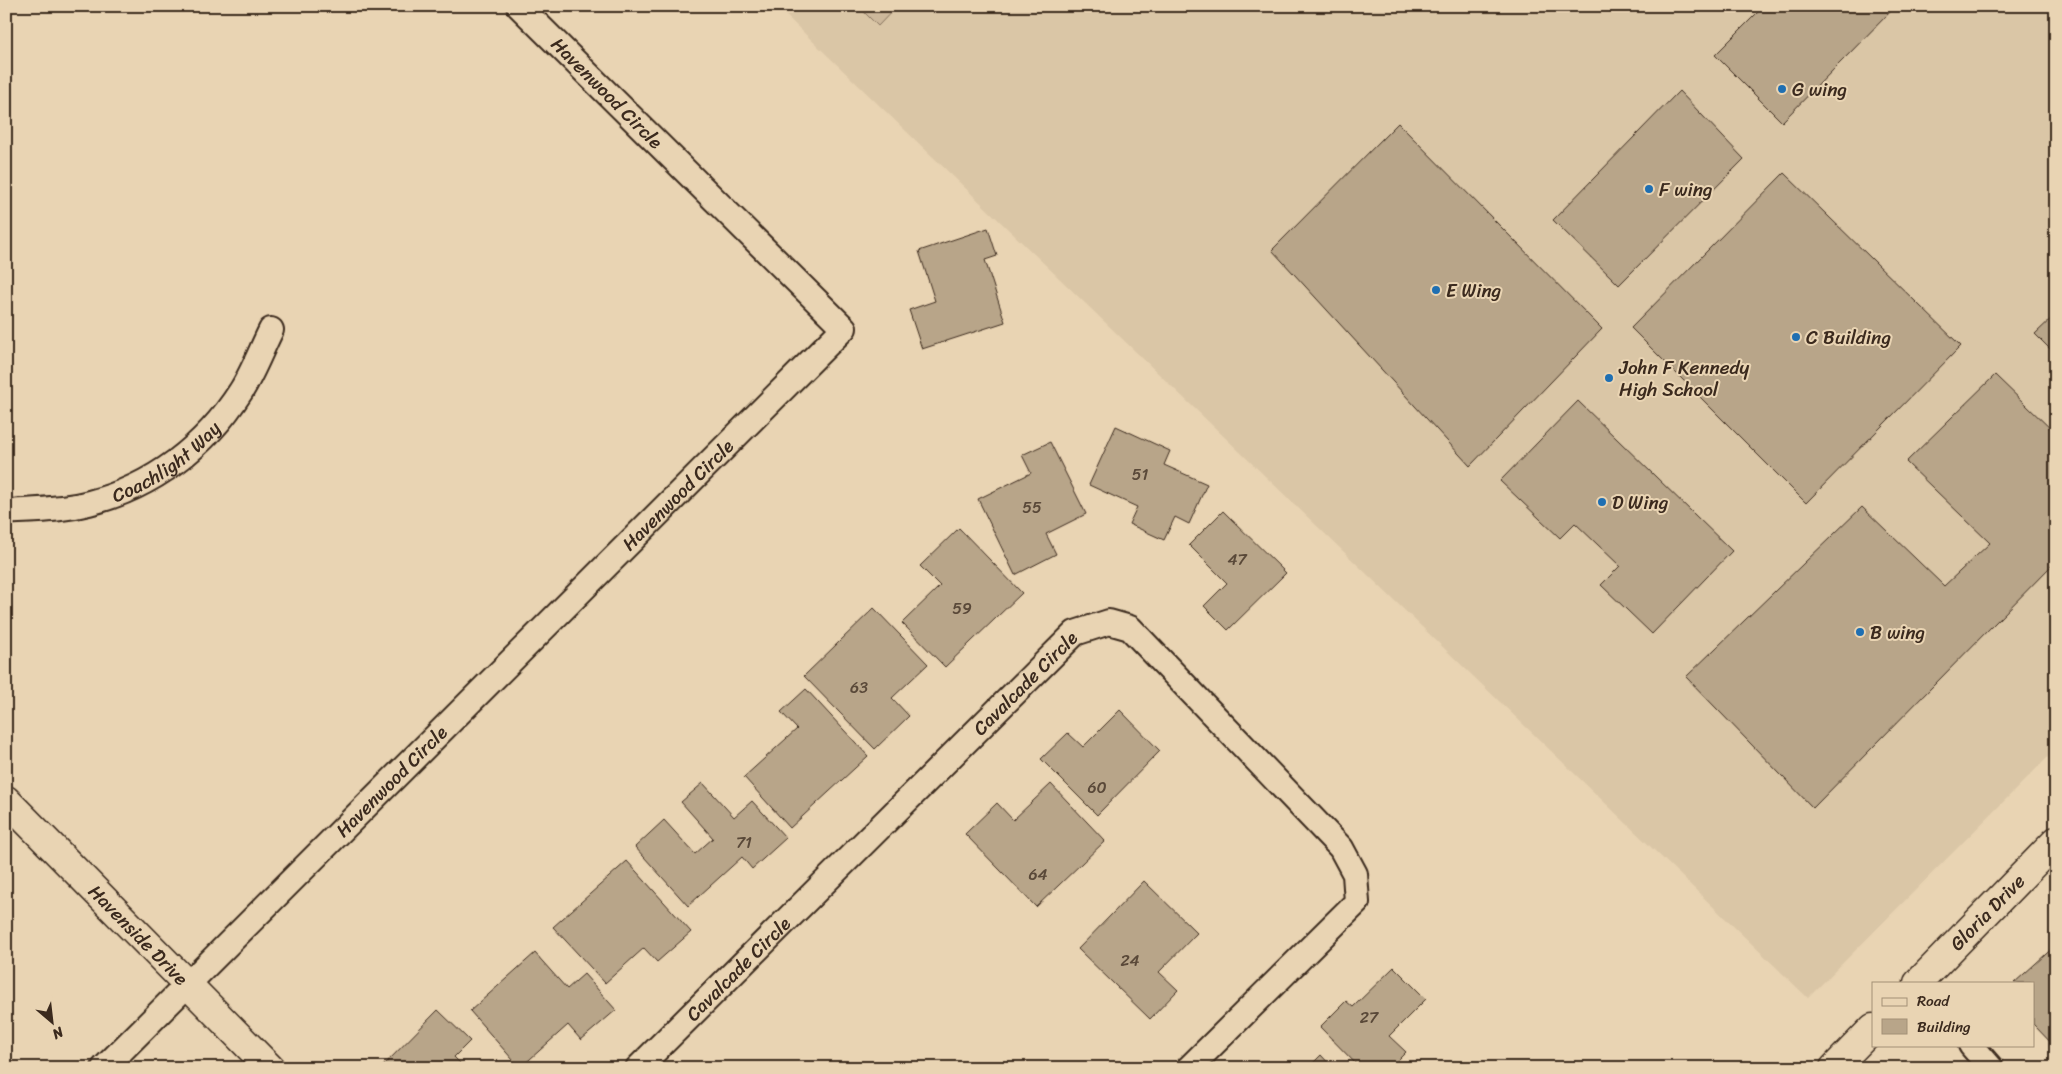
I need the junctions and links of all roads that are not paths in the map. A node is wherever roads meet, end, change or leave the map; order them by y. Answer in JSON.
{"nodes":[{"id":1,"x":519,"y":6,"type":"edge"},
{"id":2,"x":271,"y":330,"type":"dead end"},
{"id":3,"x":6,"y":512,"type":"edge"},
{"id":4,"x":6,"y":800,"type":"edge"},
{"id":5,"x":2056,"y":842,"type":"edge"},
{"id":6,"x":1919,"y":982,"type":"edge"},
{"id":7,"x":187,"y":984,"type":"junction"},
{"id":8,"x":1872,"y":1029,"type":"edge"},
{"id":9,"x":1971,"y":1046,"type":"edge"},
{"id":10,"x":104,"y":1068,"type":"edge"},
{"id":11,"x":270,"y":1068,"type":"edge"},
{"id":12,"x":638,"y":1068,"type":"edge"},
{"id":13,"x":1189,"y":1068,"type":"edge"},
{"id":14,"x":1834,"y":1068,"type":"edge"},
{"id":15,"x":1991,"y":1068,"type":"edge"}],
"edges":[{"from":1,"to":7,"type":"street","name":"Havenwood Circle"},
{"from":2,"to":3,"type":"street","name":"Coachlight Way"},
{"from":4,"to":7,"type":"street","name":"Havenside Drive"},
{"from":5,"to":6,"type":"street","name":"Gloria Drive"},
{"from":7,"to":10,"type":"street"},
{"from":7,"to":11,"type":"street","name":"Havenside Drive"},
{"from":8,"to":14,"type":"street"},
{"from":9,"to":15,"type":"street"},
{"from":12,"to":13,"type":"street","name":"Cavalcade Circle"}]}
